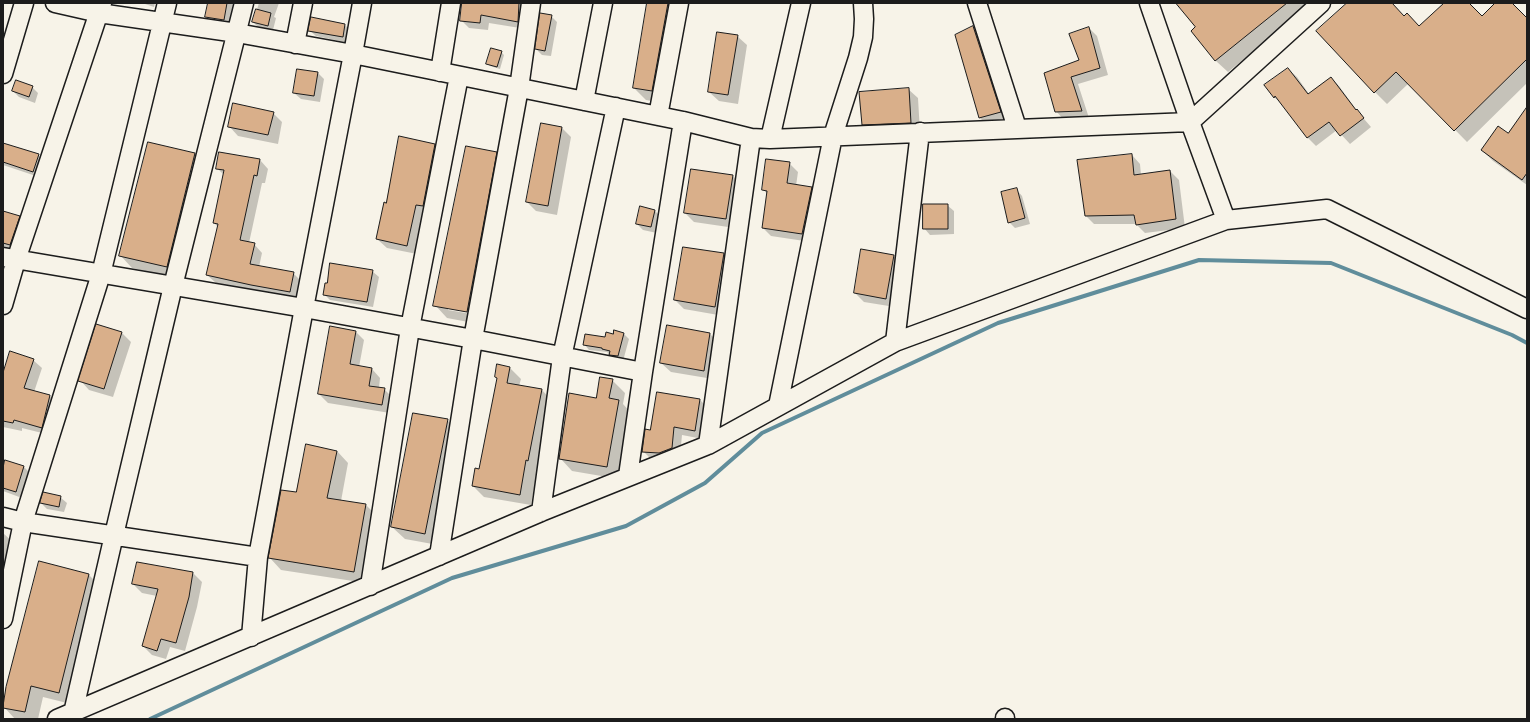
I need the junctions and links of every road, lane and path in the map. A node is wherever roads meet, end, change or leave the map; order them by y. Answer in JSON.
{"nodes":[{"id":1,"x":24,"y":3,"type":"edge"},
{"id":2,"x":55,"y":3,"type":"edge"},
{"id":3,"x":166,"y":3,"type":"edge"},
{"id":4,"x":244,"y":3,"type":"edge"},
{"id":5,"x":302,"y":3,"type":"edge"},
{"id":6,"x":362,"y":3,"type":"edge"},
{"id":7,"x":451,"y":3,"type":"edge"},
{"id":8,"x":532,"y":3,"type":"edge"},
{"id":9,"x":603,"y":3,"type":"edge"},
{"id":10,"x":679,"y":3,"type":"edge"},
{"id":11,"x":802,"y":3,"type":"edge"},
{"id":12,"x":863,"y":3,"type":"edge"},
{"id":13,"x":977,"y":3,"type":"edge"},
{"id":14,"x":1149,"y":3,"type":"edge"},
{"id":15,"x":1321,"y":3,"type":"edge"},
{"id":16,"x":100,"y":8,"type":"edge"},
{"id":17,"x":162,"y":21,"type":"junction"},
{"id":18,"x":237,"y":33,"type":"junction"},
{"id":19,"x":8,"y":37,"type":"edge"},
{"id":20,"x":295,"y":44,"type":"junction"},
{"id":21,"x":353,"y":54,"type":"junction"},
{"id":22,"x":440,"y":72,"type":"junction"},
{"id":23,"x":3,"y":74,"type":"edge"},
{"id":24,"x":459,"y":76,"type":"junction"},
{"id":25,"x":519,"y":88,"type":"junction"},
{"id":26,"x":584,"y":101,"type":"junction"},
{"id":27,"x":616,"y":108,"type":"junction"},
{"id":28,"x":658,"y":116,"type":"junction"},
{"id":29,"x":683,"y":121,"type":"junction"},
{"id":30,"x":1190,"y":122,"type":"junction"},
{"id":31,"x":1017,"y":128,"type":"junction"},
{"id":32,"x":920,"y":132,"type":"junction"},
{"id":33,"x":832,"y":136,"type":"junction"},
{"id":34,"x":751,"y":138,"type":"junction"},
{"id":35,"x":770,"y":139,"type":"junction"},
{"id":36,"x":1226,"y":220,"type":"junction"},
{"id":37,"x":9,"y":259,"type":"edge"},
{"id":38,"x":101,"y":274,"type":"junction"},
{"id":39,"x":173,"y":286,"type":"junction"},
{"id":40,"x":3,"y":305,"type":"edge"},
{"id":41,"x":304,"y":308,"type":"junction"},
{"id":42,"x":1527,"y":309,"type":"edge"},
{"id":43,"x":410,"y":328,"type":"junction"},
{"id":44,"x":473,"y":339,"type":"junction"},
{"id":45,"x":895,"y":342,"type":"junction"},
{"id":46,"x":562,"y":357,"type":"junction"},
{"id":47,"x":643,"y":372,"type":"junction"},
{"id":48,"x":778,"y":406,"type":"junction"},
{"id":49,"x":708,"y":445,"type":"junction"},
{"id":50,"x":628,"y":476,"type":"junction"},
{"id":51,"x":541,"y":512,"type":"junction"},
{"id":52,"x":3,"y":517,"type":"edge"},
{"id":53,"x":23,"y":522,"type":"junction"},
{"id":54,"x":114,"y":535,"type":"junction"},
{"id":55,"x":439,"y":556,"type":"junction"},
{"id":56,"x":258,"y":557,"type":"junction"},
{"id":57,"x":370,"y":586,"type":"junction"},
{"id":58,"x":3,"y":620,"type":"edge"},
{"id":59,"x":251,"y":637,"type":"junction"},
{"id":60,"x":65,"y":716,"type":"edge"}],
"edges":[{"from":1,"to":19,"type":"street"},
{"from":2,"to":16,"type":"street"},
{"from":3,"to":17,"type":"street"},
{"from":4,"to":18,"type":"street"},
{"from":5,"to":20,"type":"street"},
{"from":6,"to":21,"type":"street"},
{"from":7,"to":22,"type":"street"},
{"from":8,"to":25,"type":"street"},
{"from":9,"to":26,"type":"street"},
{"from":10,"to":28,"type":"street"},
{"from":11,"to":35,"type":"street"},
{"from":12,"to":33,"type":"street"},
{"from":13,"to":31,"type":"street"},
{"from":14,"to":30,"type":"street"},
{"from":15,"to":30,"type":"street"},
{"from":16,"to":17,"type":"street"},
{"from":16,"to":37,"type":"street"},
{"from":17,"to":18,"type":"street"},
{"from":17,"to":38,"type":"street"},
{"from":18,"to":20,"type":"street"},
{"from":18,"to":39,"type":"street"},
{"from":19,"to":23,"type":"street"},
{"from":20,"to":21,"type":"street"},
{"from":21,"to":22,"type":"street"},
{"from":21,"to":41,"type":"street"},
{"from":22,"to":24,"type":"street"},
{"from":24,"to":25,"type":"street"},
{"from":24,"to":43,"type":"street"},
{"from":25,"to":26,"type":"street"},
{"from":25,"to":44,"type":"street"},
{"from":26,"to":27,"type":"street"},
{"from":27,"to":28,"type":"street"},
{"from":27,"to":46,"type":"street"},
{"from":28,"to":29,"type":"street"},
{"from":29,"to":34,"type":"street"},
{"from":29,"to":47,"type":"street"},
{"from":30,"to":31,"type":"street"},
{"from":30,"to":36,"type":"street"},
{"from":31,"to":32,"type":"street"},
{"from":32,"to":33,"type":"street"},
{"from":32,"to":45,"type":"street"},
{"from":33,"to":35,"type":"street"},
{"from":33,"to":48,"type":"street"},
{"from":34,"to":35,"type":"street"},
{"from":34,"to":49,"type":"street"},
{"from":36,"to":42,"type":"street"},
{"from":36,"to":45,"type":"street"},
{"from":37,"to":38,"type":"street"},
{"from":37,"to":40,"type":"street"},
{"from":38,"to":39,"type":"street"},
{"from":38,"to":53,"type":"street"},
{"from":39,"to":41,"type":"street"},
{"from":39,"to":54,"type":"street"},
{"from":41,"to":43,"type":"street"},
{"from":41,"to":56,"type":"street"},
{"from":43,"to":44,"type":"street"},
{"from":43,"to":57,"type":"street"},
{"from":44,"to":46,"type":"street"},
{"from":44,"to":55,"type":"street"},
{"from":45,"to":48,"type":"street"},
{"from":46,"to":47,"type":"street"},
{"from":46,"to":51,"type":"street"},
{"from":47,"to":50,"type":"street"},
{"from":48,"to":49,"type":"street"},
{"from":49,"to":50,"type":"street"},
{"from":50,"to":51,"type":"street"},
{"from":51,"to":55,"type":"street"},
{"from":52,"to":53,"type":"street"},
{"from":53,"to":54,"type":"street"},
{"from":53,"to":58,"type":"street"},
{"from":54,"to":56,"type":"street"},
{"from":54,"to":60,"type":"street"},
{"from":55,"to":57,"type":"street"},
{"from":56,"to":59,"type":"street"},
{"from":57,"to":59,"type":"street"},
{"from":59,"to":60,"type":"street"}]}
